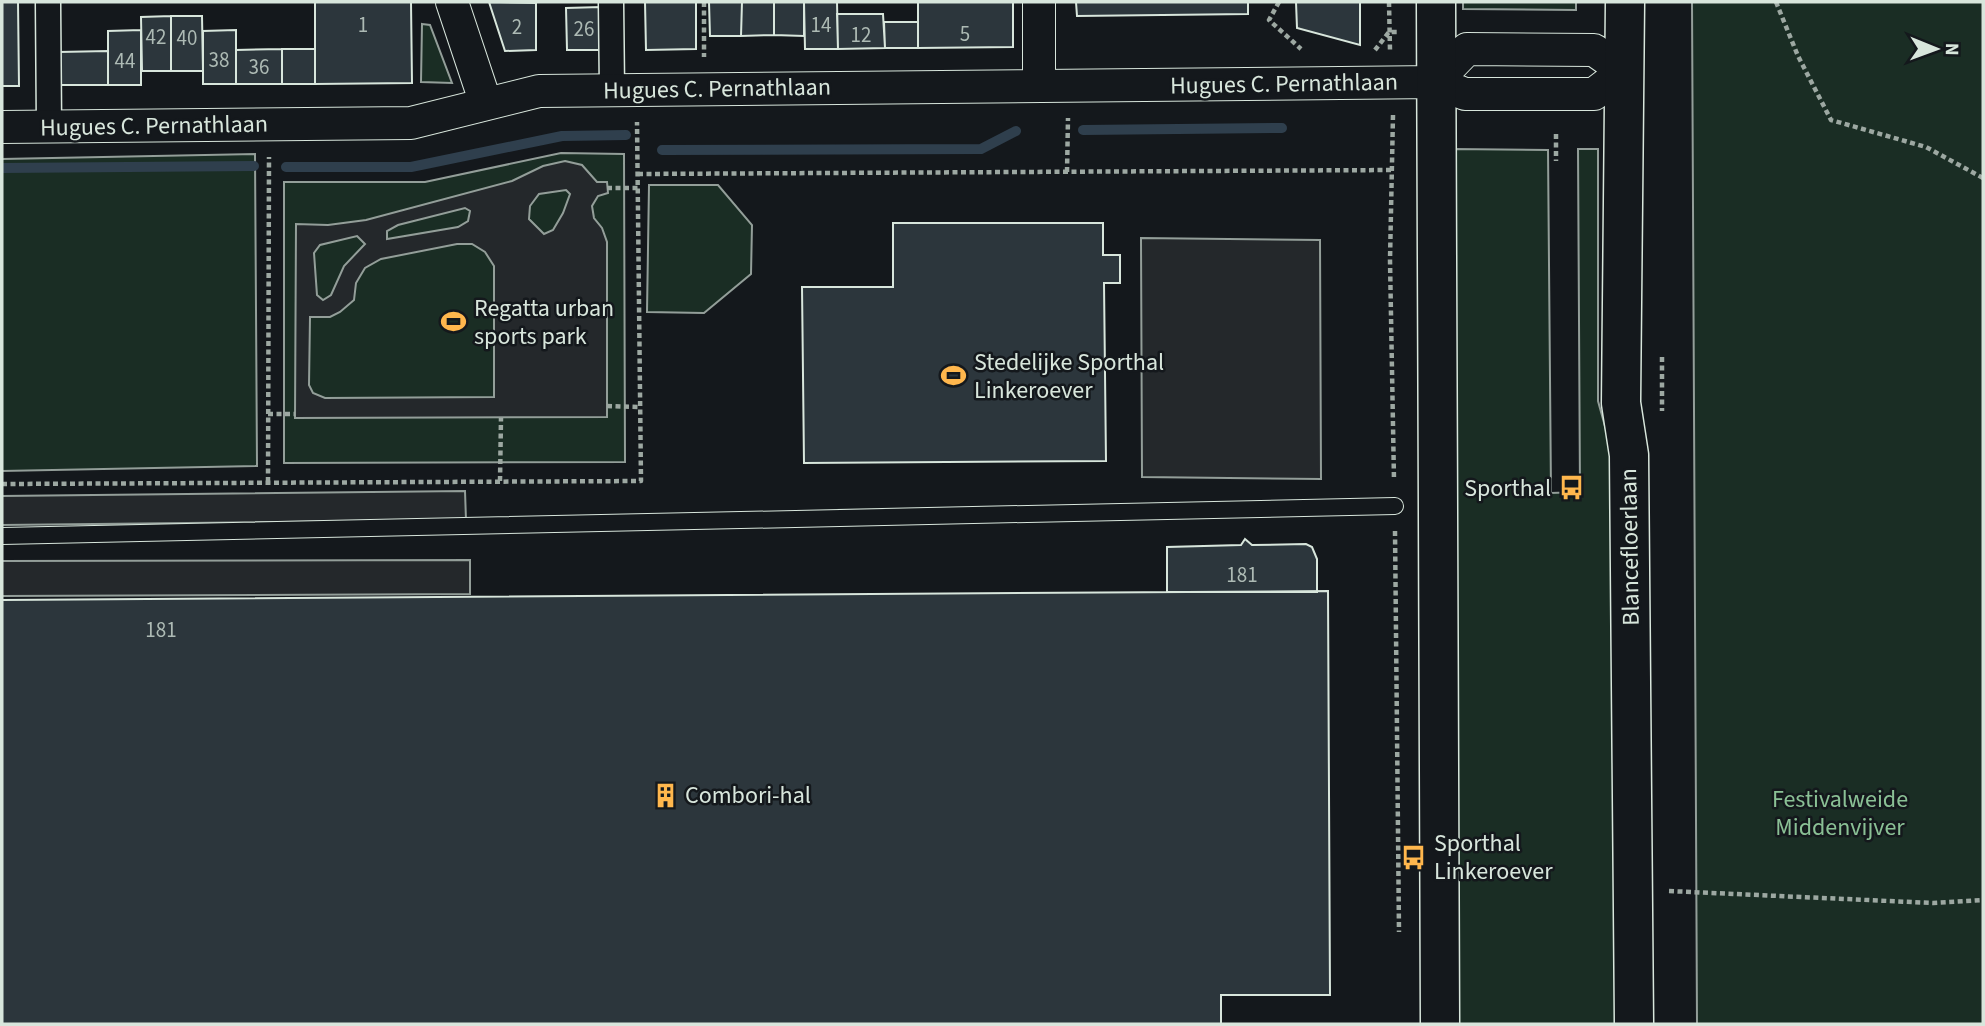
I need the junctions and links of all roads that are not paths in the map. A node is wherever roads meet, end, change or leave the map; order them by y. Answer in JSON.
{"nodes":[{"id":1,"x":48,"y":2,"type":"edge"},
{"id":2,"x":452,"y":2,"type":"edge"},
{"id":3,"x":611,"y":2,"type":"edge"},
{"id":4,"x":1039,"y":2,"type":"edge"},
{"id":5,"x":1436,"y":2,"type":"edge"},
{"id":6,"x":1625,"y":2,"type":"edge"},
{"id":7,"x":1624,"y":71,"type":"junction"},
{"id":8,"x":1436,"y":82,"type":"junction"},
{"id":9,"x":1054,"y":86,"type":"junction"},
{"id":10,"x":624,"y":90,"type":"junction"},
{"id":11,"x":486,"y":104,"type":"junction"},
{"id":12,"x":2,"y":127,"type":"edge"},
{"id":13,"x":49,"y":127,"type":"junction"},
{"id":14,"x":1395,"y":506,"type":"dead end"},
{"id":15,"x":2,"y":536,"type":"edge"},
{"id":16,"x":1440,"y":1024,"type":"edge"},
{"id":17,"x":1634,"y":1024,"type":"edge"}],
"edges":[{"from":1,"to":13,"type":"street"},
{"from":2,"to":11,"type":"street"},
{"from":3,"to":10,"type":"street"},
{"from":4,"to":9,"type":"street"},
{"from":5,"to":8,"type":"main road"},
{"from":6,"to":7,"type":"main road","name":"Blancefloerlaan"},
{"from":7,"to":8,"type":"street"},
{"from":7,"to":8,"type":"street"},
{"from":7,"to":17,"type":"main road","name":"Blancefloerlaan"},
{"from":8,"to":9,"type":"street","name":"Hugues C. Pernathlaan"},
{"from":8,"to":16,"type":"main road"},
{"from":9,"to":10,"type":"street","name":"Hugues C. Pernathlaan"},
{"from":10,"to":11,"type":"street","name":"Hugues C. Pernathlaan"},
{"from":11,"to":13,"type":"street","name":"Hugues C. Pernathlaan"},
{"from":12,"to":13,"type":"street","name":"Hugues C. Pernathlaan"},
{"from":14,"to":15,"type":"lane"}]}
